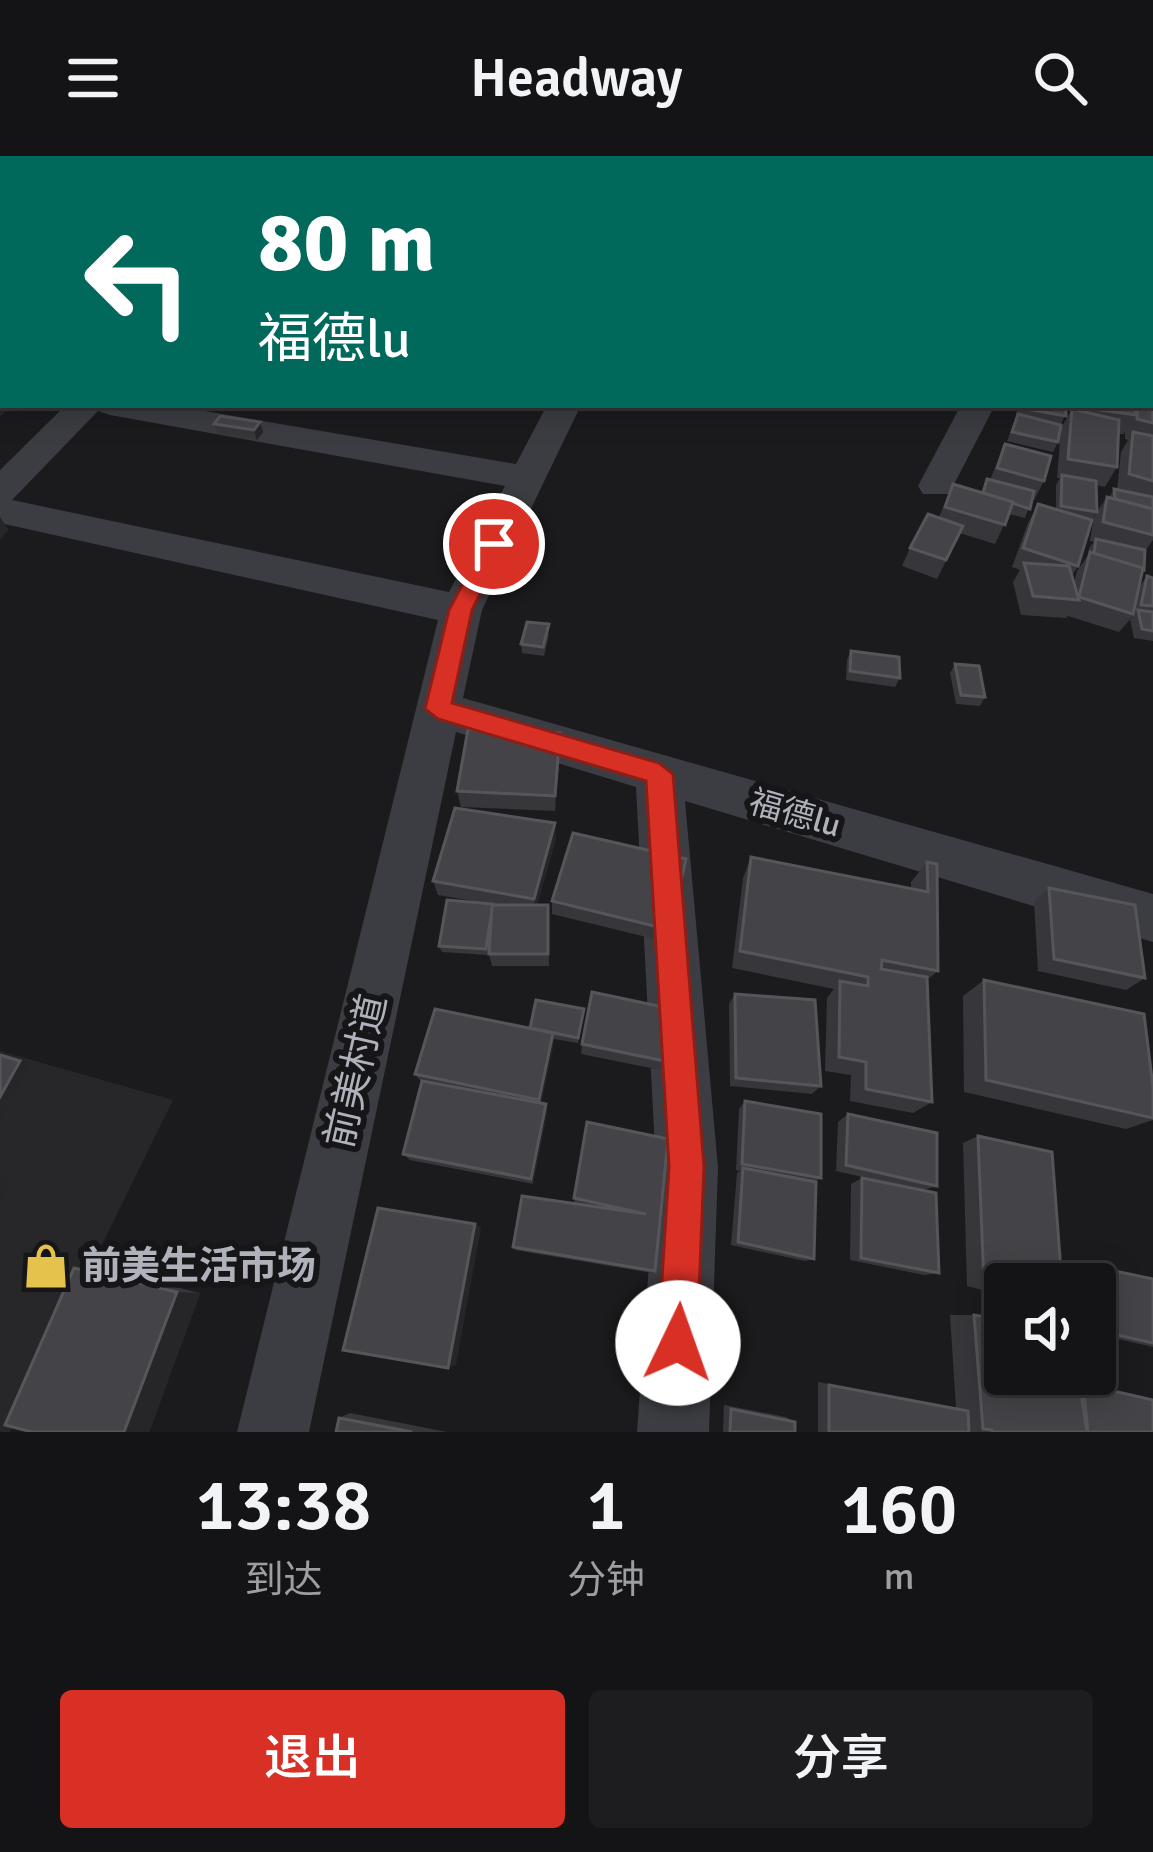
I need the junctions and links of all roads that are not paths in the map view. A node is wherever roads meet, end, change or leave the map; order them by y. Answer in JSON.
{"nodes":[{"id":1,"x":82,"y":408,"type":"edge"},
{"id":2,"x":127,"y":408,"type":"edge"},
{"id":3,"x":562,"y":408,"type":"edge"},
{"id":4,"x":976,"y":408,"type":"edge"},
{"id":5,"x":527,"y":478,"type":"junction"},
{"id":6,"x":936,"y":486,"type":"dead end"},
{"id":7,"x":0,"y":491,"type":"edge"},
{"id":8,"x":0,"y":510,"type":"edge"},
{"id":9,"x":460,"y":610,"type":"junction"},
{"id":10,"x":438,"y":709,"type":"junction"},
{"id":11,"x":659,"y":774,"type":"junction"},
{"id":12,"x":1153,"y":918,"type":"edge"},
{"id":13,"x":273,"y":1432,"type":"edge"},
{"id":14,"x":673,"y":1432,"type":"edge"}],
"edges":[{"from":1,"to":7,"type":"street"},
{"from":2,"to":5,"type":"street"},
{"from":3,"to":5,"type":"street","name":"前美村道"},
{"from":4,"to":6,"type":"street"},
{"from":5,"to":9,"type":"street","name":"前美村道"},
{"from":8,"to":9,"type":"street"},
{"from":9,"to":10,"type":"street","name":"前美村道"},
{"from":10,"to":11,"type":"street","name":"福德lu"},
{"from":10,"to":13,"type":"street","name":"前美村道"},
{"from":11,"to":12,"type":"street","name":"福德lu"},
{"from":11,"to":14,"type":"street"}]}
